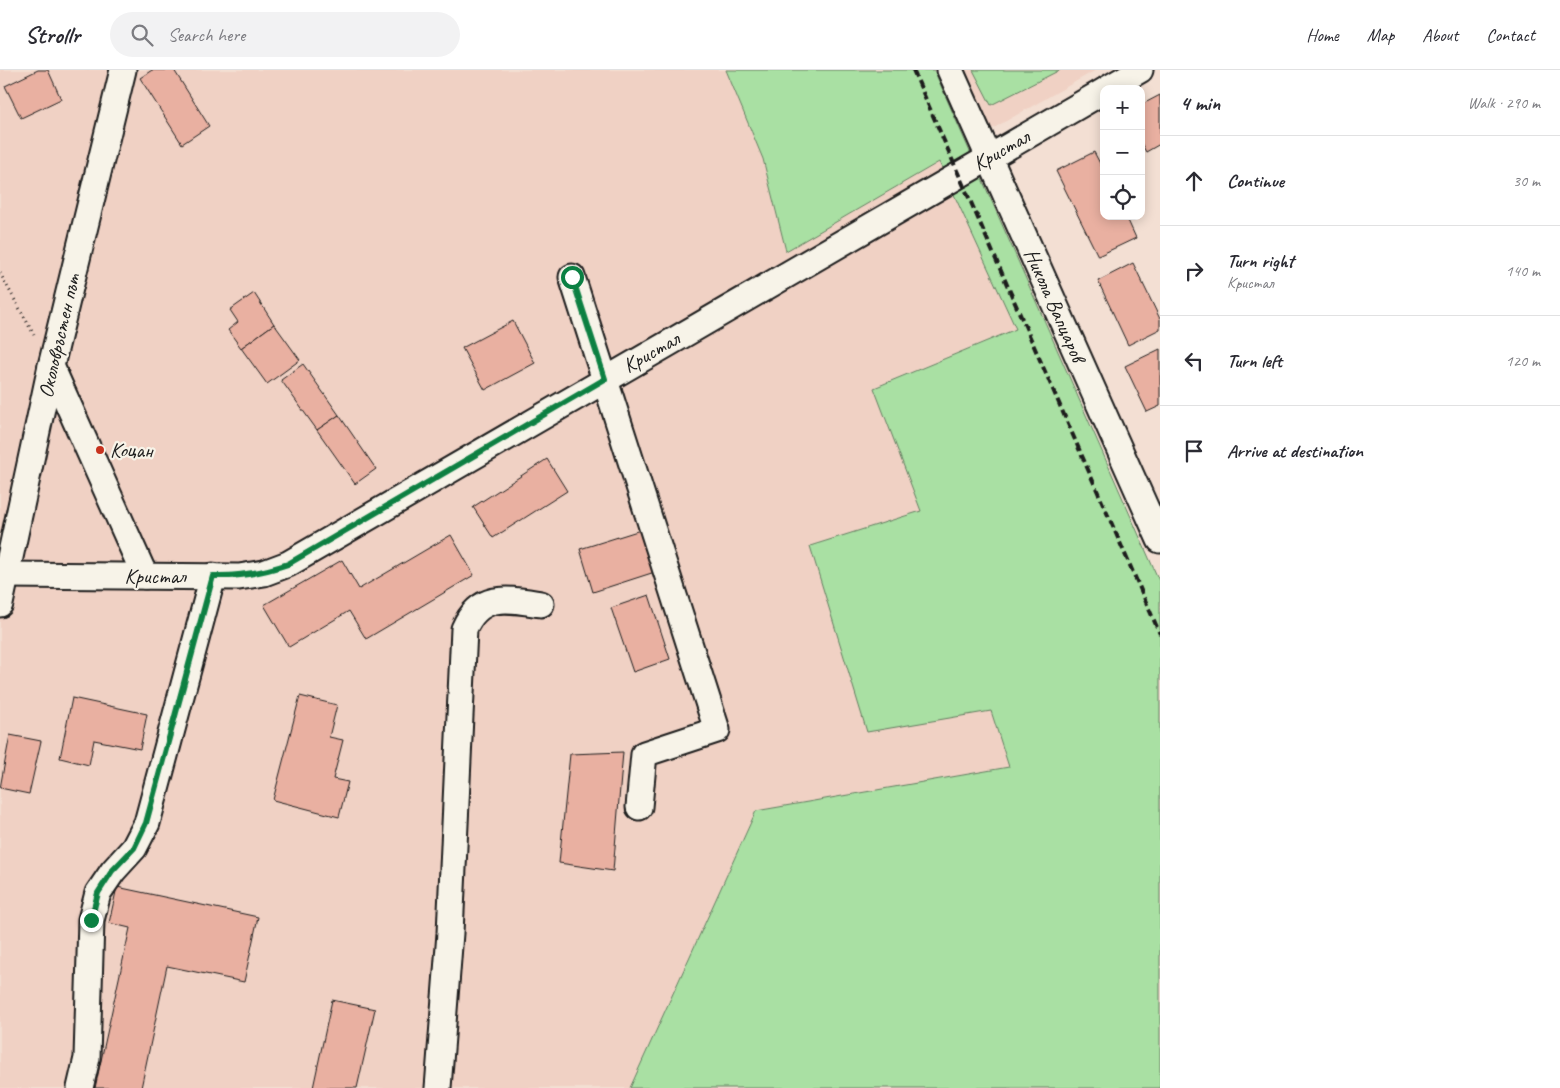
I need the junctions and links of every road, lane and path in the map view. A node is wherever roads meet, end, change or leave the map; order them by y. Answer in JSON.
{"nodes":[{"id":1,"x":123,"y":70,"type":"edge"},
{"id":2,"x":950,"y":70,"type":"edge"},
{"id":3,"x":1140,"y":70,"type":"edge"},
{"id":4,"x":1115,"y":85,"type":"edge"},
{"id":5,"x":1100,"y":93,"type":"edge"},
{"id":6,"x":988,"y":157,"type":"junction"},
{"id":7,"x":0,"y":273,"type":"edge"},
{"id":8,"x":572,"y":277,"type":"dead end"},
{"id":9,"x":51,"y":366,"type":"junction"},
{"id":10,"x":605,"y":379,"type":"junction"},
{"id":11,"x":1160,"y":540,"type":"edge"},
{"id":12,"x":6,"y":574,"type":"junction"},
{"id":13,"x":146,"y":576,"type":"junction"},
{"id":14,"x":213,"y":576,"type":"junction"},
{"id":15,"x":0,"y":604,"type":"edge"},
{"id":16,"x":541,"y":604,"type":"dead end"},
{"id":17,"x":639,"y":807,"type":"dead end"},
{"id":18,"x":80,"y":1088,"type":"edge"},
{"id":19,"x":438,"y":1088,"type":"edge"}],
"edges":[{"from":1,"to":9,"type":"street","name":"Околовръстен път"},
{"from":2,"to":6,"type":"street","name":"Никола Вапцаров"},
{"from":3,"to":4,"type":"street"},
{"from":5,"to":6,"type":"street","name":"Кристал"},
{"from":6,"to":10,"type":"street","name":"Кристал"},
{"from":6,"to":11,"type":"street","name":"Никола Вапцаров"},
{"from":7,"to":9,"type":"path"},
{"from":8,"to":10,"type":"street"},
{"from":9,"to":12,"type":"street","name":"Околовръстен път"},
{"from":9,"to":13,"type":"street"},
{"from":10,"to":14,"type":"street","name":"Кристал"},
{"from":10,"to":17,"type":"street"},
{"from":12,"to":13,"type":"street","name":"Кристал"},
{"from":12,"to":15,"type":"street","name":"Околовръстен път"},
{"from":13,"to":14,"type":"street","name":"Кристал"},
{"from":14,"to":18,"type":"street"},
{"from":16,"to":19,"type":"street"}]}
